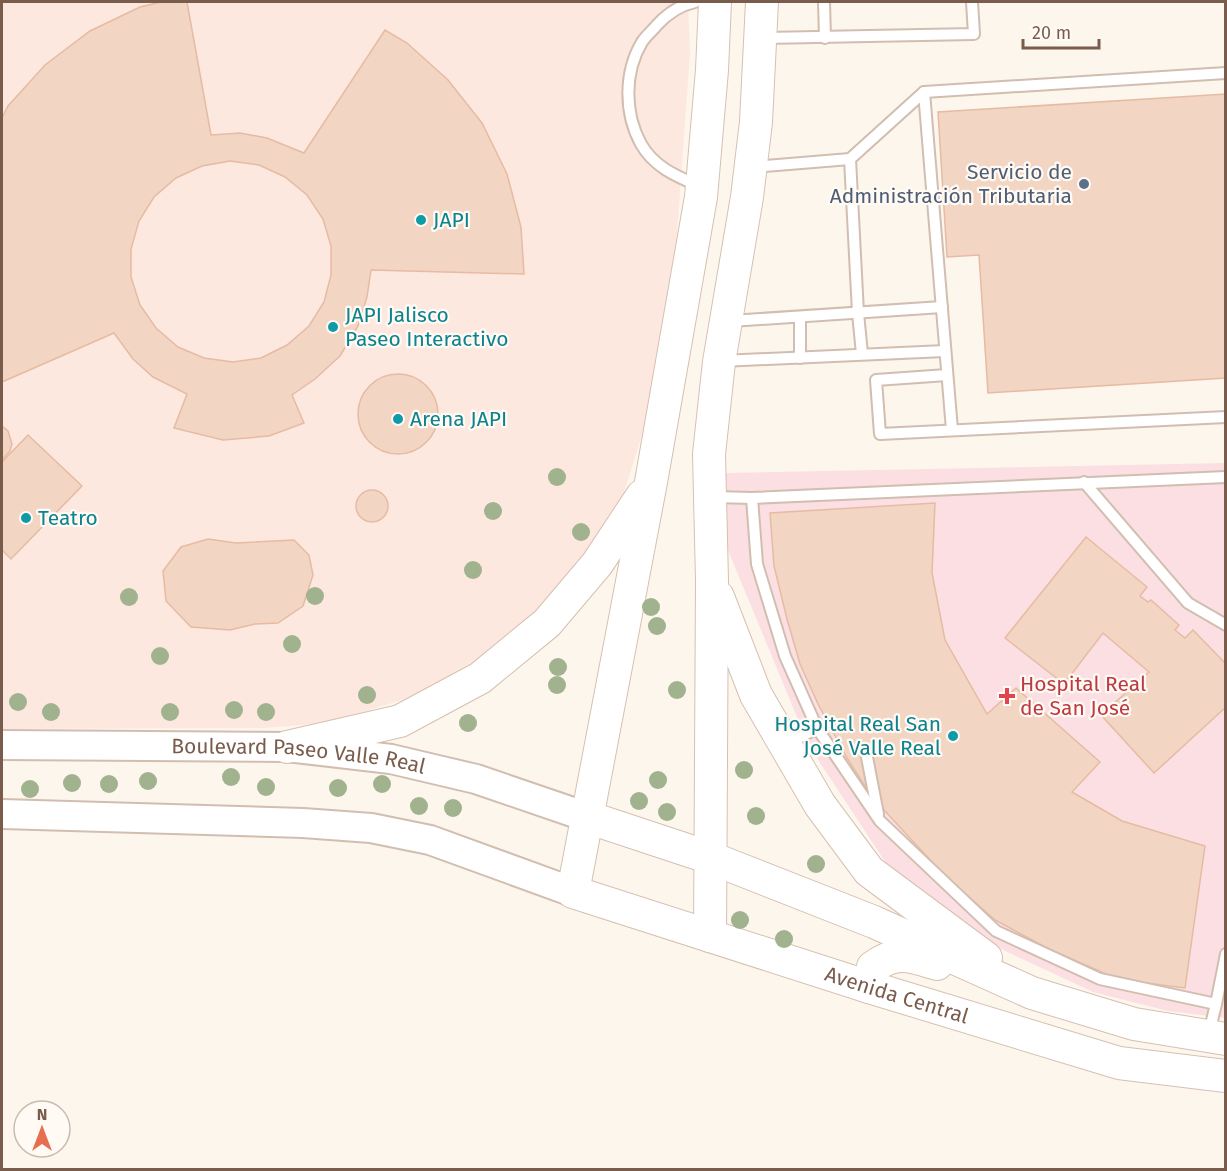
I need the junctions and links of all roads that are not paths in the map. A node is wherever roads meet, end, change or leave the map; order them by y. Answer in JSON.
{"nodes":[{"id":1,"x":695,"y":2,"type":"edge"},
{"id":2,"x":715,"y":2,"type":"edge"},
{"id":3,"x":762,"y":2,"type":"edge"},
{"id":4,"x":824,"y":2,"type":"edge"},
{"id":5,"x":972,"y":2,"type":"edge"},
{"id":6,"x":761,"y":38,"type":"junction"},
{"id":7,"x":825,"y":38,"type":"junction"},
{"id":8,"x":1226,"y":73,"type":"edge"},
{"id":9,"x":924,"y":92,"type":"junction"},
{"id":10,"x":850,"y":159,"type":"junction"},
{"id":11,"x":751,"y":168,"type":"junction"},
{"id":12,"x":702,"y":188,"type":"junction"},
{"id":13,"x":942,"y":307,"type":"junction"},
{"id":14,"x":858,"y":313,"type":"junction"},
{"id":15,"x":800,"y":317,"type":"junction"},
{"id":16,"x":726,"y":322,"type":"junction"},
{"id":17,"x":945,"y":351,"type":"junction"},
{"id":18,"x":862,"y":354,"type":"junction"},
{"id":19,"x":800,"y":358,"type":"junction"},
{"id":20,"x":719,"y":362,"type":"junction"},
{"id":21,"x":947,"y":375,"type":"junction"},
{"id":22,"x":1226,"y":417,"type":"edge"},
{"id":23,"x":952,"y":430,"type":"junction"},
{"id":24,"x":1226,"y":477,"type":"edge"},
{"id":25,"x":651,"y":482,"type":"junction"},
{"id":26,"x":1084,"y":482,"type":"junction"},
{"id":27,"x":710,"y":497,"type":"junction"},
{"id":28,"x":752,"y":498,"type":"junction"},
{"id":29,"x":712,"y":581,"type":"junction"},
{"id":30,"x":1226,"y":625,"type":"edge"},
{"id":31,"x":817,"y":728,"type":"junction"},
{"id":32,"x":2,"y":745,"type":"edge"},
{"id":33,"x":784,"y":746,"type":"junction"},
{"id":34,"x":287,"y":747,"type":"junction"},
{"id":35,"x":866,"y":753,"type":"dead end"},
{"id":36,"x":2,"y":814,"type":"edge"},
{"id":37,"x":587,"y":817,"type":"junction"},
{"id":38,"x":880,"y":821,"type":"junction"},
{"id":39,"x":711,"y":858,"type":"junction"},
{"id":40,"x":573,"y":892,"type":"junction"},
{"id":41,"x":710,"y":936,"type":"junction"},
{"id":42,"x":1226,"y":954,"type":"edge"},
{"id":43,"x":869,"y":987,"type":"junction"},
{"id":44,"x":1032,"y":993,"type":"junction"},
{"id":45,"x":1216,"y":1004,"type":"junction"},
{"id":46,"x":1217,"y":1038,"type":"edge"},
{"id":47,"x":1226,"y":1076,"type":"edge"}],
"edges":[{"from":1,"to":12,"type":"lane"},
{"from":2,"to":12,"type":"main road"},
{"from":3,"to":6,"type":"main road"},
{"from":4,"to":7,"type":"lane"},
{"from":5,"to":7,"type":"lane"},
{"from":6,"to":7,"type":"lane"},
{"from":6,"to":11,"type":"main road"},
{"from":8,"to":9,"type":"lane"},
{"from":9,"to":10,"type":"lane"},
{"from":9,"to":13,"type":"lane"},
{"from":10,"to":11,"type":"lane"},
{"from":10,"to":14,"type":"lane"},
{"from":11,"to":16,"type":"main road"},
{"from":12,"to":25,"type":"main road"},
{"from":13,"to":14,"type":"lane"},
{"from":13,"to":17,"type":"lane"},
{"from":14,"to":15,"type":"lane"},
{"from":14,"to":18,"type":"lane"},
{"from":15,"to":16,"type":"lane"},
{"from":15,"to":19,"type":"lane"},
{"from":16,"to":20,"type":"main road"},
{"from":17,"to":18,"type":"lane"},
{"from":17,"to":21,"type":"lane"},
{"from":18,"to":19,"type":"lane"},
{"from":19,"to":20,"type":"lane"},
{"from":20,"to":27,"type":"main road"},
{"from":21,"to":23,"type":"lane"},
{"from":21,"to":23,"type":"lane"},
{"from":22,"to":23,"type":"lane"},
{"from":24,"to":26,"type":"lane"},
{"from":25,"to":34,"type":"main road"},
{"from":25,"to":37,"type":"main road"},
{"from":26,"to":28,"type":"lane"},
{"from":26,"to":30,"type":"lane"},
{"from":27,"to":28,"type":"lane"},
{"from":27,"to":29,"type":"main road"},
{"from":28,"to":31,"type":"lane"},
{"from":29,"to":33,"type":"main road"},
{"from":29,"to":39,"type":"main road"},
{"from":31,"to":33,"type":"lane"},
{"from":31,"to":38,"type":"lane"},
{"from":32,"to":34,"type":"street","name":"Boulevard Paseo Valle Real"},
{"from":33,"to":44,"type":"main road"},
{"from":34,"to":37,"type":"street","name":"Boulevard Paseo Valle Real"},
{"from":35,"to":38,"type":"lane"},
{"from":36,"to":40,"type":"street"},
{"from":37,"to":39,"type":"main road"},
{"from":37,"to":40,"type":"main road"},
{"from":38,"to":45,"type":"lane"},
{"from":39,"to":41,"type":"main road"},
{"from":39,"to":44,"type":"main road"},
{"from":40,"to":41,"type":"main road","name":"Avenida Central"},
{"from":41,"to":43,"type":"main road","name":"Avenida Central"},
{"from":42,"to":45,"type":"lane"},
{"from":43,"to":44,"type":"main road"},
{"from":43,"to":47,"type":"main road","name":"Avenida Central"},
{"from":44,"to":46,"type":"main road"},
{"from":45,"to":46,"type":"lane"}]}
